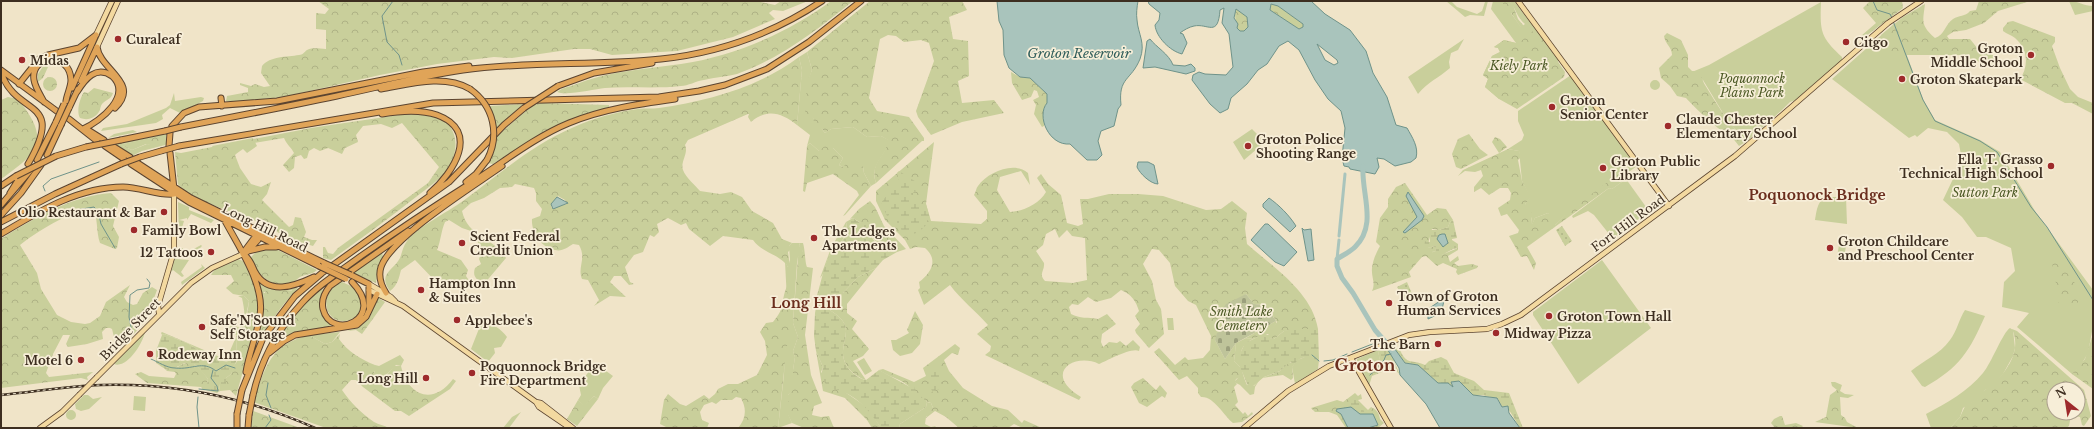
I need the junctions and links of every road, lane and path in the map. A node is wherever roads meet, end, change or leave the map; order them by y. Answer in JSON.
{"nodes":[{"id":1,"x":112,"y":1,"type":"edge"},
{"id":2,"x":118,"y":1,"type":"edge"},
{"id":3,"x":822,"y":1,"type":"edge"},
{"id":4,"x":861,"y":1,"type":"edge"},
{"id":5,"x":1518,"y":1,"type":"edge"},
{"id":6,"x":1922,"y":1,"type":"edge"},
{"id":7,"x":96,"y":35,"type":"junction"},
{"id":8,"x":97,"y":47,"type":"junction"},
{"id":9,"x":677,"y":57,"type":"junction"},
{"id":10,"x":526,"y":64,"type":"junction"},
{"id":11,"x":1,"y":73,"type":"edge"},
{"id":12,"x":754,"y":75,"type":"junction"},
{"id":13,"x":19,"y":84,"type":"junction"},
{"id":14,"x":77,"y":92,"type":"junction"},
{"id":15,"x":221,"y":98,"type":"dead end"},
{"id":16,"x":44,"y":102,"type":"junction"},
{"id":17,"x":65,"y":103,"type":"junction"},
{"id":18,"x":222,"y":106,"type":"junction"},
{"id":19,"x":58,"y":112,"type":"dead end"},
{"id":20,"x":105,"y":113,"type":"junction"},
{"id":21,"x":69,"y":119,"type":"dead end"},
{"id":22,"x":202,"y":123,"type":"junction"},
{"id":23,"x":298,"y":125,"type":"junction"},
{"id":24,"x":172,"y":126,"type":"dead end"},
{"id":25,"x":561,"y":126,"type":"junction"},
{"id":26,"x":83,"y":129,"type":"junction"},
{"id":27,"x":167,"y":132,"type":"junction"},
{"id":28,"x":104,"y":140,"type":"dead end"},
{"id":29,"x":98,"y":141,"type":"dead end"},
{"id":30,"x":111,"y":145,"type":"dead end"},
{"id":31,"x":105,"y":146,"type":"dead end"},
{"id":32,"x":169,"y":146,"type":"dead end"},
{"id":33,"x":170,"y":152,"type":"dead end"},
{"id":34,"x":47,"y":155,"type":"dead end"},
{"id":35,"x":37,"y":160,"type":"dead end"},
{"id":36,"x":136,"y":161,"type":"junction"},
{"id":37,"x":28,"y":164,"type":"dead end"},
{"id":38,"x":40,"y":165,"type":"dead end"},
{"id":39,"x":30,"y":171,"type":"dead end"},
{"id":40,"x":172,"y":173,"type":"junction"},
{"id":41,"x":18,"y":176,"type":"junction"},
{"id":42,"x":165,"y":182,"type":"junction"},
{"id":43,"x":1,"y":186,"type":"edge"},
{"id":44,"x":174,"y":191,"type":"junction"},
{"id":45,"x":1,"y":205,"type":"edge"},
{"id":46,"x":435,"y":205,"type":"junction"},
{"id":47,"x":1669,"y":206,"type":"junction"},
{"id":48,"x":1,"y":215,"type":"edge"},
{"id":49,"x":431,"y":217,"type":"junction"},
{"id":50,"x":224,"y":219,"type":"junction"},
{"id":51,"x":1,"y":222,"type":"edge"},
{"id":52,"x":393,"y":223,"type":"junction"},
{"id":53,"x":1,"y":234,"type":"edge"},
{"id":54,"x":259,"y":234,"type":"junction"},
{"id":55,"x":282,"y":248,"type":"junction"},
{"id":56,"x":248,"y":251,"type":"junction"},
{"id":57,"x":242,"y":254,"type":"junction"},
{"id":58,"x":322,"y":264,"type":"junction"},
{"id":59,"x":329,"y":268,"type":"junction"},
{"id":60,"x":348,"y":277,"type":"junction"},
{"id":61,"x":352,"y":282,"type":"junction"},
{"id":62,"x":369,"y":287,"type":"junction"},
{"id":63,"x":386,"y":293,"type":"junction"},
{"id":64,"x":377,"y":294,"type":"junction"},
{"id":65,"x":395,"y":301,"type":"junction"},
{"id":66,"x":369,"y":312,"type":"junction"},
{"id":67,"x":159,"y":313,"type":"junction"},
{"id":68,"x":267,"y":355,"type":"junction"},
{"id":69,"x":1351,"y":358,"type":"junction"},
{"id":70,"x":244,"y":383,"type":"junction"},
{"id":71,"x":536,"y":402,"type":"junction"},
{"id":72,"x":40,"y":428,"type":"edge"},
{"id":73,"x":237,"y":428,"type":"edge"},
{"id":74,"x":248,"y":428,"type":"edge"},
{"id":75,"x":570,"y":428,"type":"edge"},
{"id":76,"x":573,"y":428,"type":"edge"},
{"id":77,"x":1244,"y":428,"type":"edge"},
{"id":78,"x":1391,"y":428,"type":"edge"}],
"edges":[{"from":1,"to":7,"type":"main road"},
{"from":2,"to":8,"type":"main road"},
{"from":3,"to":9,"type":"highway"},
{"from":4,"to":12,"type":"highway"},
{"from":5,"to":47,"type":"main road"},
{"from":6,"to":47,"type":"main road","name":"Fort Hill Road"},
{"from":7,"to":13,"type":"highway"},
{"from":7,"to":17,"type":"highway"},
{"from":8,"to":14,"type":"highway"},
{"from":8,"to":20,"type":"highway"},
{"from":9,"to":10,"type":"highway"},
{"from":9,"to":52,"type":"highway","bridge":true},
{"from":10,"to":18,"type":"highway"},
{"from":10,"to":22,"type":"highway"},
{"from":11,"to":13,"type":"highway"},
{"from":11,"to":37,"type":"highway"},
{"from":12,"to":23,"type":"highway"},
{"from":12,"to":25,"type":"highway"},
{"from":13,"to":16,"type":"highway"},
{"from":14,"to":20,"type":"highway"},
{"from":14,"to":34,"type":"highway","bridge":true},
{"from":15,"to":18,"type":"highway"},
{"from":16,"to":17,"type":"highway"},
{"from":16,"to":19,"type":"highway"},
{"from":17,"to":35,"type":"highway","bridge":true},
{"from":18,"to":24,"type":"highway"},
{"from":20,"to":26,"type":"highway"},
{"from":21,"to":26,"type":"highway"},
{"from":22,"to":27,"type":"highway","bridge":true},
{"from":22,"to":46,"type":"highway","bridge":true},
{"from":23,"to":36,"type":"highway","bridge":true},
{"from":23,"to":52,"type":"highway"},
{"from":25,"to":46,"type":"highway"},
{"from":25,"to":49,"type":"highway"},
{"from":26,"to":28,"type":"highway"},
{"from":26,"to":29,"type":"highway"},
{"from":27,"to":32,"type":"highway"},
{"from":27,"to":41,"type":"highway","bridge":true},
{"from":30,"to":31,"type":"highway"},
{"from":33,"to":40,"type":"highway"},
{"from":36,"to":42,"type":"highway","name":"Long Hill Road"},
{"from":36,"to":44,"type":"highway","name":"Long Hill Road"},
{"from":36,"to":51,"type":"highway","bridge":true},
{"from":38,"to":48,"type":"highway"},
{"from":39,"to":45,"type":"highway"},
{"from":40,"to":42,"type":"highway"},
{"from":40,"to":44,"type":"highway"},
{"from":41,"to":43,"type":"highway"},
{"from":41,"to":45,"type":"highway"},
{"from":42,"to":44,"type":"highway","name":"Long Hill Road"},
{"from":44,"to":50,"type":"highway","name":"Long Hill Road"},
{"from":44,"to":53,"type":"highway"},
{"from":44,"to":54,"type":"highway","name":"Long Hill Road"},
{"from":44,"to":67,"type":"main road"},
{"from":46,"to":68,"type":"highway"},
{"from":47,"to":69,"type":"main road","name":"Fort Hill Road"},
{"from":49,"to":61,"type":"highway"},
{"from":49,"to":63,"type":"highway"},
{"from":50,"to":54,"type":"highway","name":"Long Hill Road"},
{"from":50,"to":57,"type":"highway"},
{"from":52,"to":59,"type":"highway"},
{"from":54,"to":55,"type":"highway","name":"Long Hill Road"},
{"from":54,"to":56,"type":"highway","name":"Bridge Street"},
{"from":54,"to":57,"type":"highway","name":"Bridge Street"},
{"from":54,"to":58,"type":"highway","name":"Long Hill Road"},
{"from":55,"to":56,"type":"highway"},
{"from":55,"to":58,"type":"highway","name":"Long Hill Road"},
{"from":56,"to":57,"type":"highway","name":"Bridge Street"},
{"from":57,"to":59,"type":"highway"},
{"from":57,"to":67,"type":"main road","name":"Bridge Street"},
{"from":57,"to":70,"type":"highway"},
{"from":58,"to":60,"type":"highway","name":"Long Hill Road","bridge":true},
{"from":59,"to":70,"type":"highway"},
{"from":60,"to":61,"type":"highway","name":"Long Hill Road"},
{"from":60,"to":62,"type":"highway","name":"Long Hill Road"},
{"from":61,"to":62,"type":"highway","name":"Long Hill Road"},
{"from":62,"to":63,"type":"main road","name":"Long Hill Road"},
{"from":62,"to":64,"type":"main road","name":"Long Hill Road"},
{"from":62,"to":66,"type":"highway"},
{"from":63,"to":65,"type":"main road","name":"Long Hill Road"},
{"from":64,"to":65,"type":"main road","name":"Long Hill Road"},
{"from":64,"to":66,"type":"highway"},
{"from":65,"to":71,"type":"main road","name":"Long Hill Road"},
{"from":66,"to":68,"type":"highway"},
{"from":67,"to":72,"type":"main road","name":"Bridge Street","bridge":true},
{"from":68,"to":74,"type":"highway","bridge":true},
{"from":69,"to":77,"type":"main road","name":"Fort Hill Road"},
{"from":69,"to":78,"type":"main road"},
{"from":70,"to":73,"type":"highway","bridge":true},
{"from":71,"to":75,"type":"main road","name":"Long Hill Road"},
{"from":71,"to":76,"type":"main road","name":"Long Hill Road"}]}
